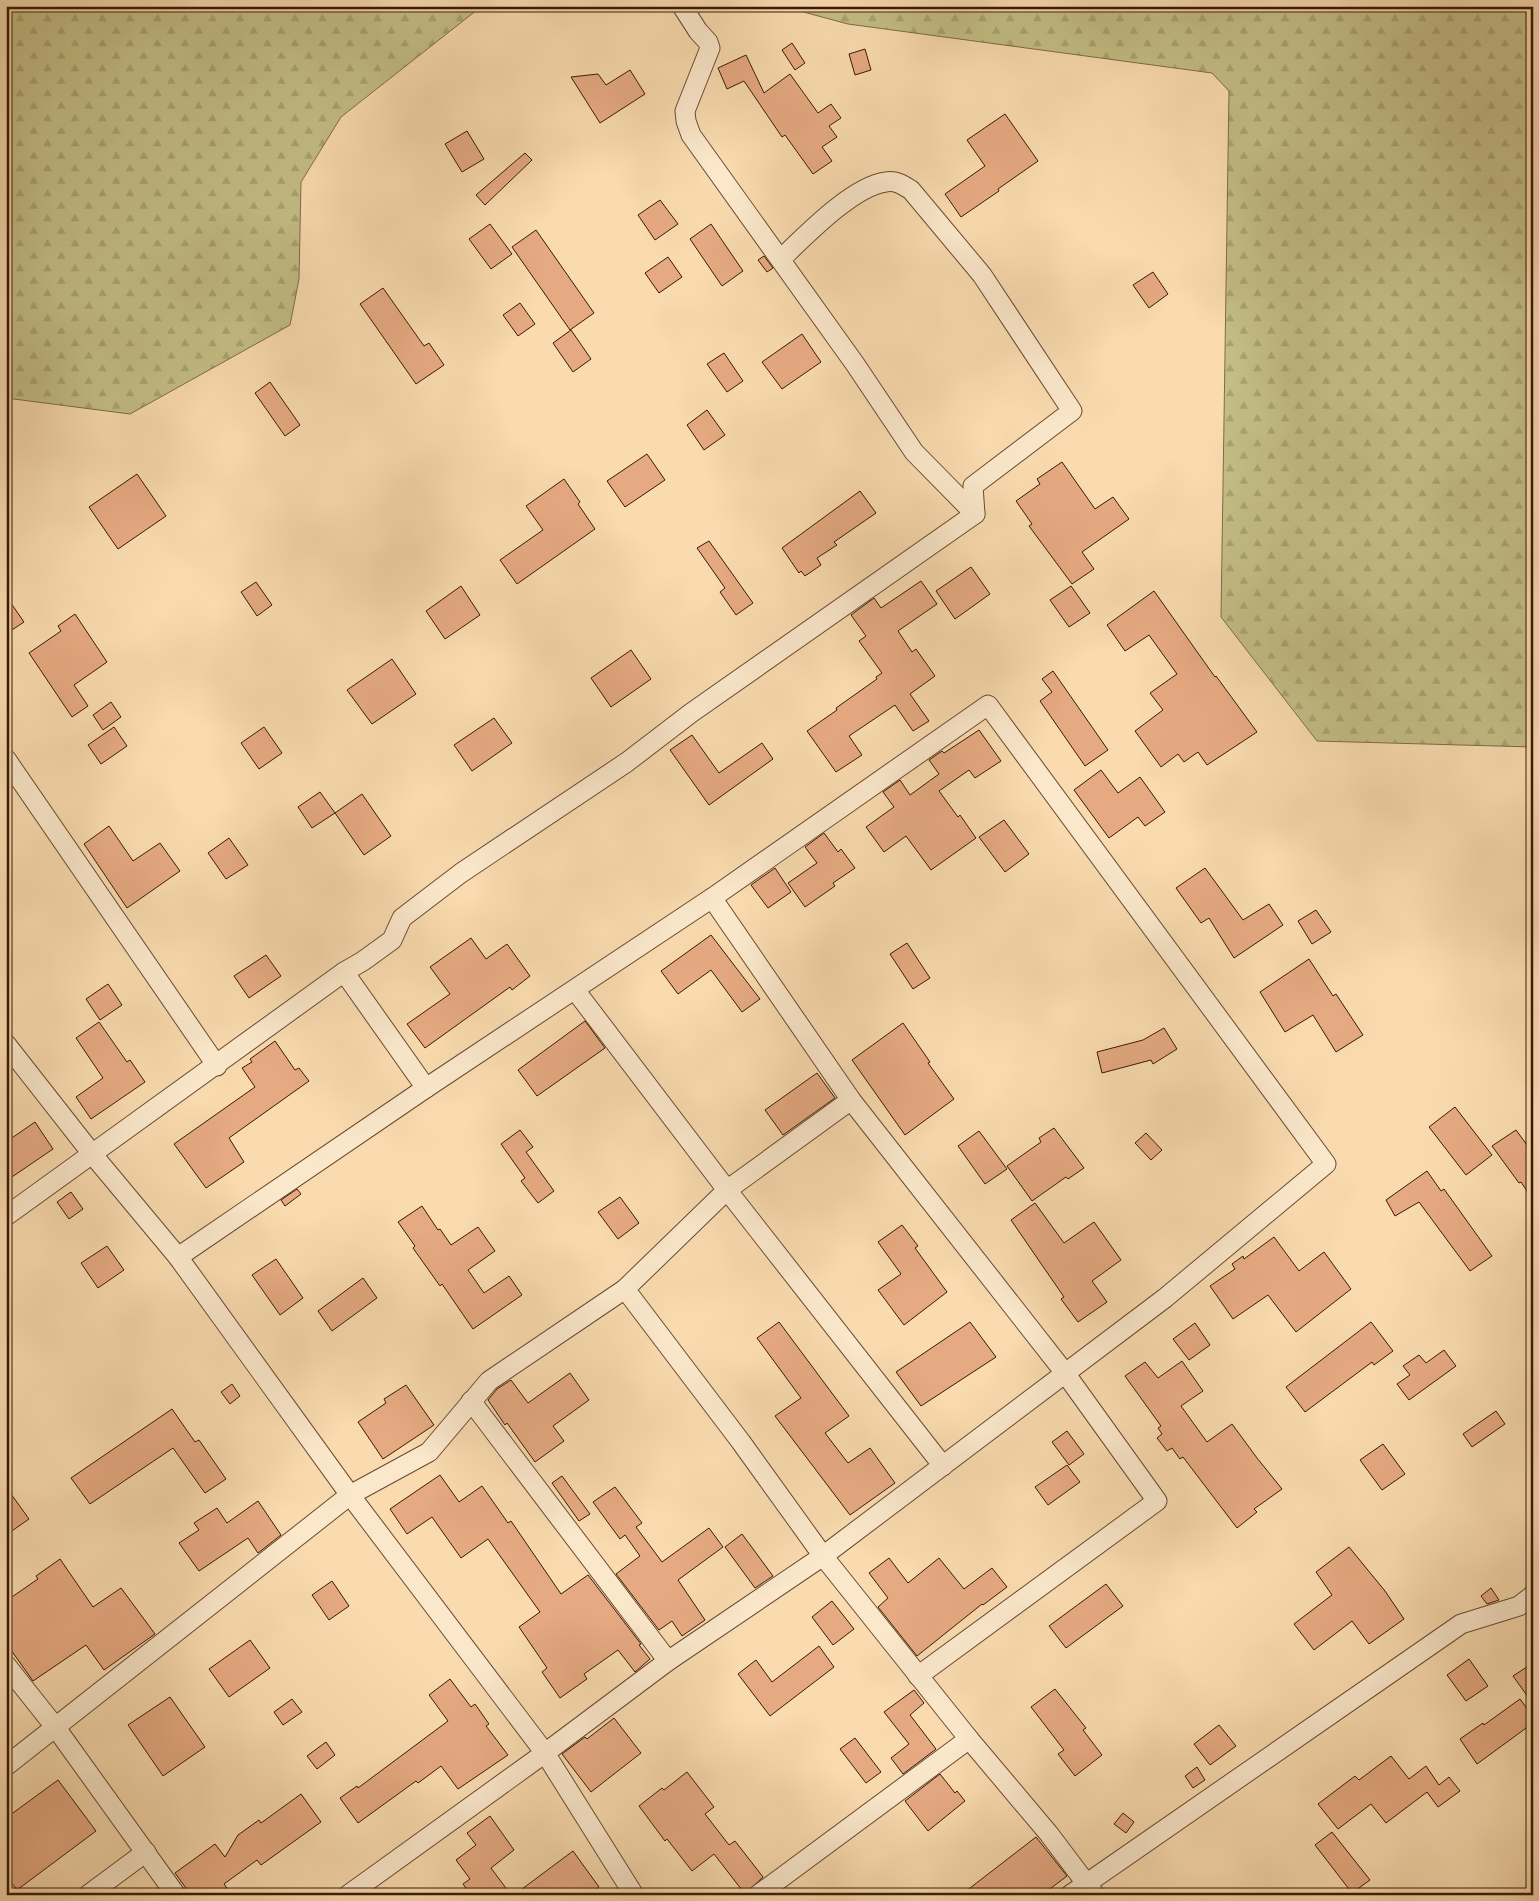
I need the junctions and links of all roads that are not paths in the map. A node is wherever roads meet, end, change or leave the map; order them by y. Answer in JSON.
{"nodes":[{"id":1,"x":682,"y":6,"type":"edge"},
{"id":2,"x":781,"y":259,"type":"junction"},
{"id":3,"x":975,"y":514,"type":"junction"},
{"id":4,"x":6,"y":759,"type":"edge"},
{"id":5,"x":712,"y":898,"type":"junction"},
{"id":6,"x":344,"y":972,"type":"junction"},
{"id":7,"x":575,"y":990,"type":"junction"},
{"id":8,"x":6,"y":1044,"type":"edge"},
{"id":9,"x":216,"y":1066,"type":"junction"},
{"id":10,"x":426,"y":1088,"type":"junction"},
{"id":11,"x":851,"y":1100,"type":"junction"},
{"id":12,"x":93,"y":1155,"type":"junction"},
{"id":13,"x":727,"y":1190,"type":"junction"},
{"id":14,"x":6,"y":1216,"type":"edge"},
{"id":15,"x":178,"y":1257,"type":"junction"},
{"id":16,"x":625,"y":1289,"type":"junction"},
{"id":17,"x":1065,"y":1373,"type":"junction"},
{"id":18,"x":471,"y":1401,"type":"junction"},
{"id":19,"x":943,"y":1466,"type":"junction"},
{"id":20,"x":350,"y":1495,"type":"junction"},
{"id":21,"x":823,"y":1556,"type":"junction"},
{"id":22,"x":1533,"y":1596,"type":"edge"},
{"id":23,"x":668,"y":1662,"type":"junction"},
{"id":24,"x":6,"y":1665,"type":"edge"},
{"id":25,"x":918,"y":1676,"type":"junction"},
{"id":26,"x":56,"y":1728,"type":"junction"},
{"id":27,"x":968,"y":1739,"type":"junction"},
{"id":28,"x":544,"y":1754,"type":"junction"},
{"id":29,"x":6,"y":1766,"type":"edge"},
{"id":30,"x":146,"y":1852,"type":"junction"},
{"id":31,"x":1091,"y":1889,"type":"edge"},
{"id":32,"x":88,"y":1895,"type":"edge"},
{"id":33,"x":176,"y":1895,"type":"edge"},
{"id":34,"x":348,"y":1895,"type":"edge"},
{"id":35,"x":634,"y":1895,"type":"edge"},
{"id":36,"x":758,"y":1895,"type":"edge"},
{"id":37,"x":1070,"y":1895,"type":"edge"}],
"edges":[{"from":1,"to":2,"type":"street"},
{"from":2,"to":3,"type":"street"},
{"from":2,"to":3,"type":"street"},
{"from":3,"to":6,"type":"street"},
{"from":4,"to":9,"type":"street"},
{"from":5,"to":7,"type":"street"},
{"from":5,"to":11,"type":"street"},
{"from":5,"to":17,"type":"street"},
{"from":6,"to":9,"type":"street"},
{"from":6,"to":10,"type":"street"},
{"from":7,"to":10,"type":"street"},
{"from":7,"to":13,"type":"street"},
{"from":8,"to":12,"type":"street"},
{"from":9,"to":12,"type":"street"},
{"from":10,"to":15,"type":"street"},
{"from":11,"to":13,"type":"street"},
{"from":11,"to":17,"type":"street"},
{"from":12,"to":14,"type":"street"},
{"from":12,"to":15,"type":"street"},
{"from":13,"to":16,"type":"street"},
{"from":13,"to":19,"type":"street"},
{"from":15,"to":20,"type":"street"},
{"from":16,"to":18,"type":"street"},
{"from":16,"to":21,"type":"street"},
{"from":17,"to":19,"type":"street"},
{"from":17,"to":25,"type":"street"},
{"from":18,"to":20,"type":"street"},
{"from":18,"to":23,"type":"street"},
{"from":19,"to":21,"type":"street"},
{"from":20,"to":26,"type":"street"},
{"from":20,"to":28,"type":"street"},
{"from":21,"to":23,"type":"street"},
{"from":21,"to":25,"type":"street"},
{"from":22,"to":31,"type":"street"},
{"from":23,"to":28,"type":"street"},
{"from":24,"to":26,"type":"street"},
{"from":25,"to":27,"type":"street"},
{"from":26,"to":29,"type":"street"},
{"from":26,"to":30,"type":"street"},
{"from":27,"to":31,"type":"street"},
{"from":27,"to":36,"type":"street"},
{"from":28,"to":34,"type":"street"},
{"from":28,"to":35,"type":"street"},
{"from":30,"to":32,"type":"street"},
{"from":30,"to":33,"type":"street"},
{"from":31,"to":37,"type":"street"}]}
